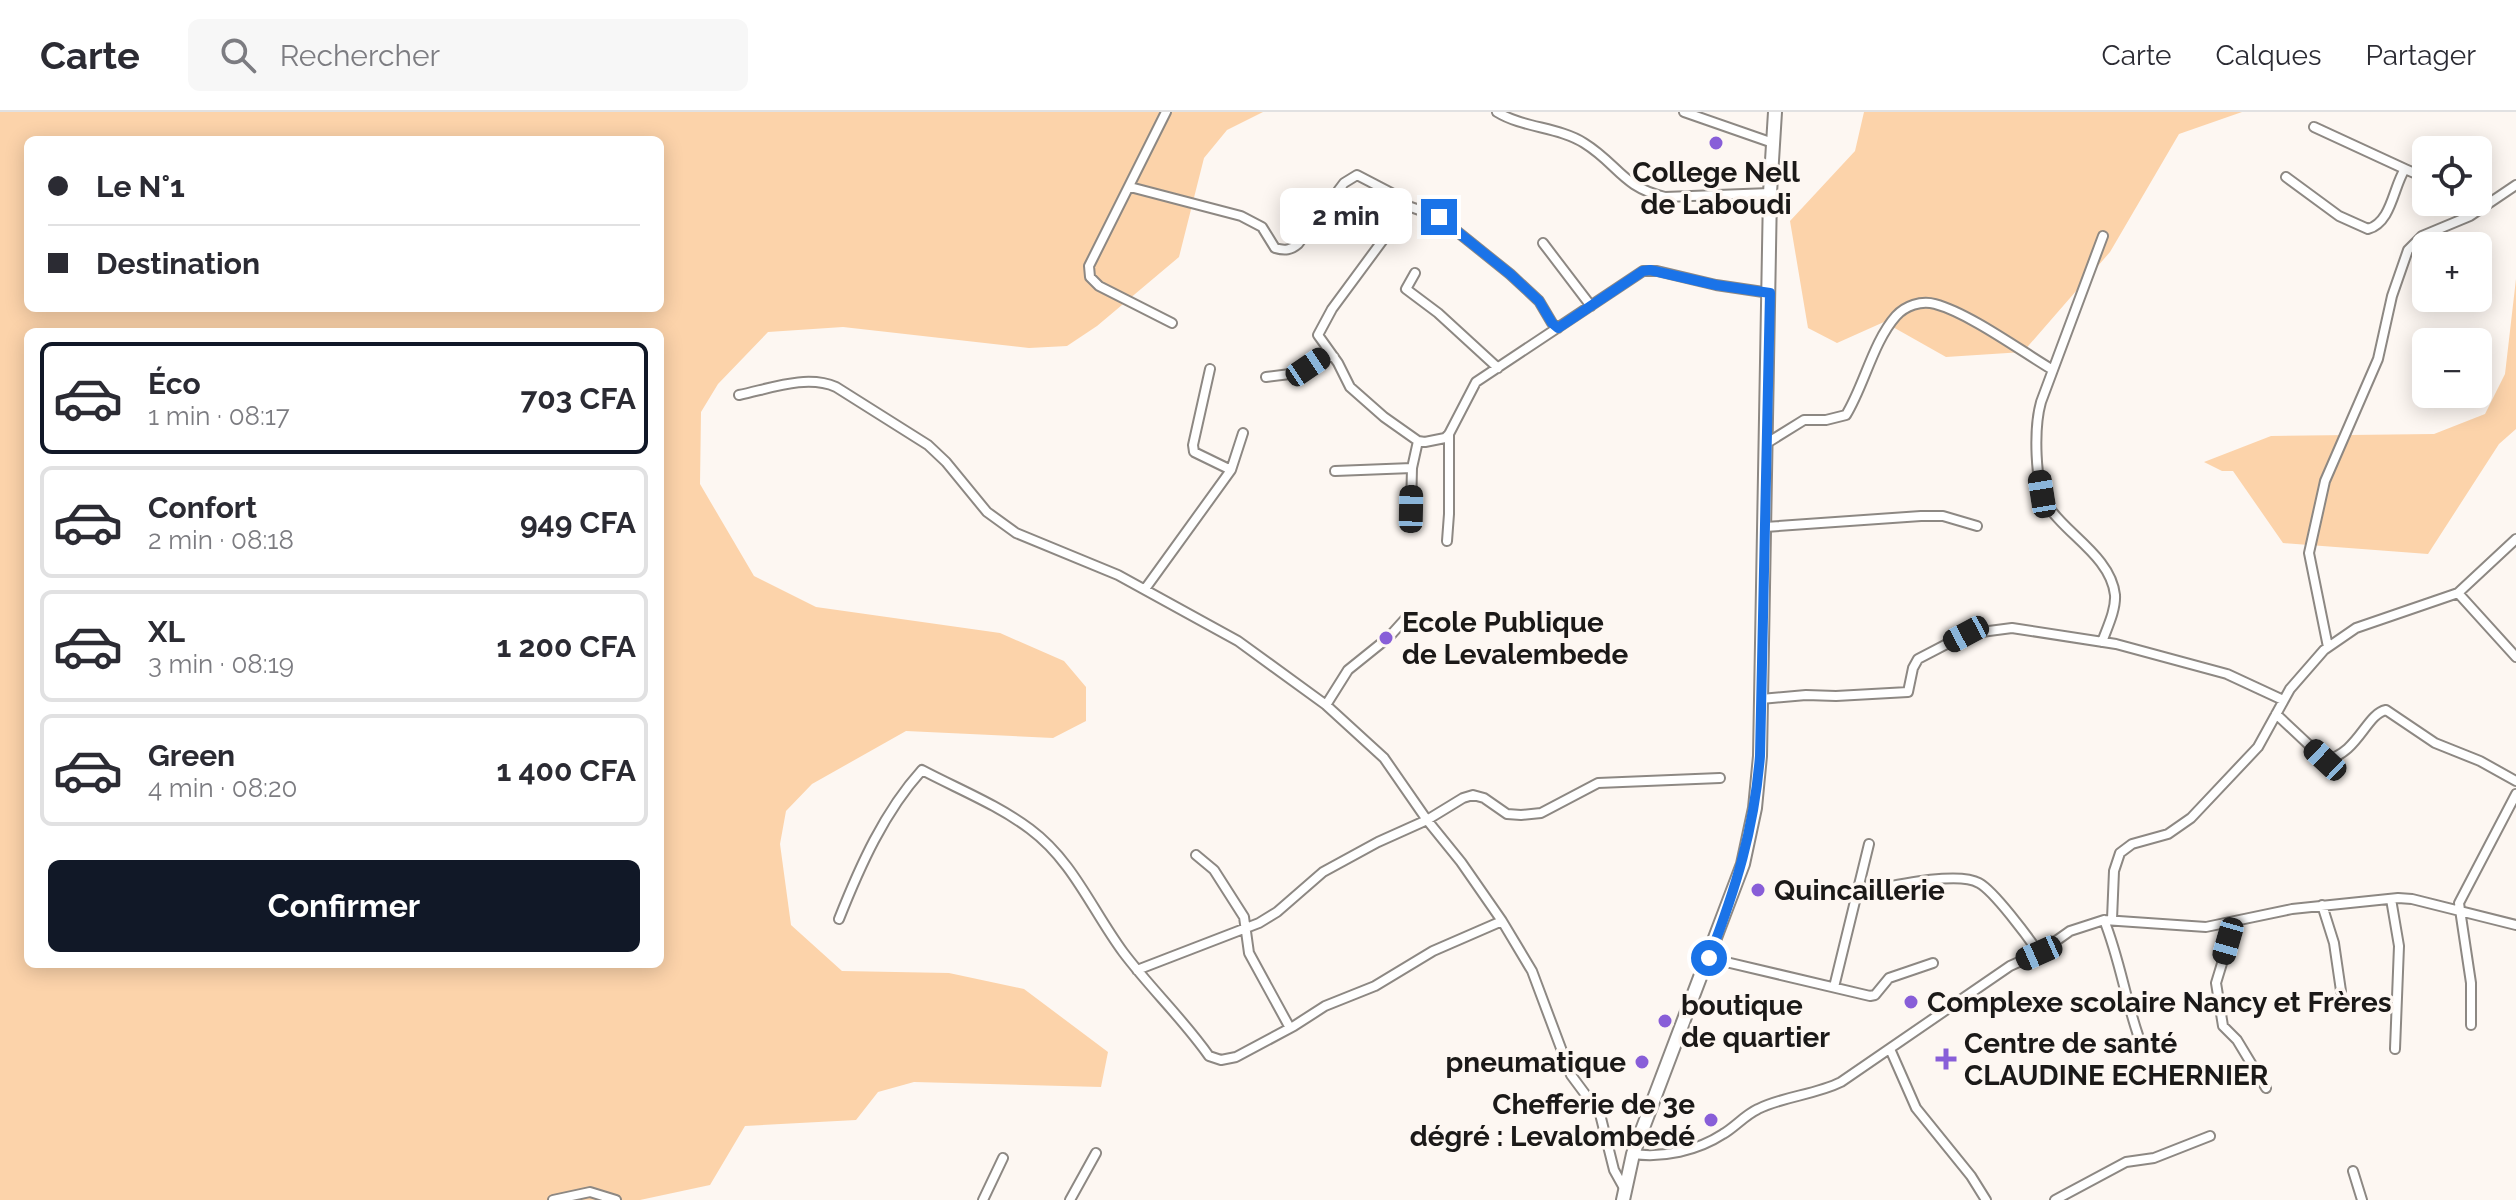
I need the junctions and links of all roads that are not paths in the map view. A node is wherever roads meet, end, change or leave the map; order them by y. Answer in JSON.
{"nodes":[{"id":1,"x":1166,"y":112,"type":"edge"},
{"id":2,"x":1497,"y":112,"type":"edge"},
{"id":3,"x":1684,"y":112,"type":"edge"},
{"id":4,"x":1775,"y":112,"type":"edge"},
{"id":5,"x":2314,"y":127,"type":"dead end"},
{"id":6,"x":1773,"y":143,"type":"junction"},
{"id":7,"x":2405,"y":169,"type":"junction"},
{"id":8,"x":2412,"y":172,"type":"edge"},
{"id":9,"x":2286,"y":177,"type":"dead end"},
{"id":10,"x":2516,"y":185,"type":"edge"},
{"id":11,"x":1130,"y":187,"type":"junction"},
{"id":12,"x":1770,"y":193,"type":"junction"},
{"id":13,"x":2492,"y":201,"type":"edge"},
{"id":14,"x":1408,"y":206,"type":"junction"},
{"id":15,"x":2467,"y":216,"type":"edge"},
{"id":16,"x":2103,"y":236,"type":"dead end"},
{"id":17,"x":1543,"y":243,"type":"dead end"},
{"id":18,"x":1415,"y":273,"type":"dead end"},
{"id":19,"x":1770,"y":293,"type":"junction"},
{"id":20,"x":1591,"y":306,"type":"junction"},
{"id":21,"x":1172,"y":323,"type":"dead end"},
{"id":22,"x":1558,"y":328,"type":"junction"},
{"id":23,"x":1334,"y":357,"type":"junction"},
{"id":24,"x":1498,"y":368,"type":"junction"},
{"id":25,"x":1210,"y":369,"type":"dead end"},
{"id":26,"x":2053,"y":370,"type":"junction"},
{"id":27,"x":1266,"y":377,"type":"dead end"},
{"id":28,"x":739,"y":395,"type":"dead end"},
{"id":29,"x":1243,"y":433,"type":"dead end"},
{"id":30,"x":1449,"y":434,"type":"junction"},
{"id":31,"x":1418,"y":441,"type":"junction"},
{"id":32,"x":1767,"y":443,"type":"junction"},
{"id":33,"x":1412,"y":468,"type":"junction"},
{"id":34,"x":1231,"y":470,"type":"junction"},
{"id":35,"x":1335,"y":471,"type":"dead end"},
{"id":36,"x":1411,"y":509,"type":"dead end"},
{"id":37,"x":1977,"y":526,"type":"dead end"},
{"id":38,"x":1765,"y":527,"type":"junction"},
{"id":39,"x":2516,"y":539,"type":"edge"},
{"id":40,"x":1447,"y":541,"type":"dead end"},
{"id":41,"x":1145,"y":589,"type":"junction"},
{"id":42,"x":2458,"y":593,"type":"junction"},
{"id":43,"x":1407,"y":617,"type":"dead end"},
{"id":44,"x":2102,"y":642,"type":"junction"},
{"id":45,"x":2328,"y":647,"type":"junction"},
{"id":46,"x":2516,"y":657,"type":"edge"},
{"id":47,"x":1761,"y":699,"type":"junction"},
{"id":48,"x":2283,"y":700,"type":"junction"},
{"id":49,"x":1326,"y":705,"type":"junction"},
{"id":50,"x":2276,"y":714,"type":"junction"},
{"id":51,"x":1720,"y":778,"type":"dead end"},
{"id":52,"x":2516,"y":781,"type":"edge"},
{"id":53,"x":2516,"y":794,"type":"edge"},
{"id":54,"x":1427,"y":820,"type":"junction"},
{"id":55,"x":1869,"y":844,"type":"dead end"},
{"id":56,"x":1196,"y":855,"type":"dead end"},
{"id":57,"x":1857,"y":893,"type":"junction"},
{"id":58,"x":2391,"y":899,"type":"junction"},
{"id":59,"x":2322,"y":905,"type":"junction"},
{"id":60,"x":2459,"y":910,"type":"junction"},
{"id":61,"x":839,"y":919,"type":"dead end"},
{"id":62,"x":2108,"y":919,"type":"junction"},
{"id":63,"x":1502,"y":921,"type":"junction"},
{"id":64,"x":2235,"y":921,"type":"junction"},
{"id":65,"x":2516,"y":925,"type":"edge"},
{"id":66,"x":1247,"y":929,"type":"junction"},
{"id":67,"x":2039,"y":953,"type":"junction"},
{"id":68,"x":1709,"y":958,"type":"junction"},
{"id":69,"x":1933,"y":963,"type":"dead end"},
{"id":70,"x":1137,"y":970,"type":"junction"},
{"id":71,"x":1834,"y":987,"type":"junction"},
{"id":72,"x":2341,"y":991,"type":"dead end"},
{"id":73,"x":2471,"y":1025,"type":"dead end"},
{"id":74,"x":1290,"y":1028,"type":"junction"},
{"id":75,"x":2138,"y":1035,"type":"dead end"},
{"id":76,"x":1890,"y":1049,"type":"junction"},
{"id":77,"x":2395,"y":1049,"type":"dead end"},
{"id":78,"x":2266,"y":1088,"type":"dead end"},
{"id":79,"x":2210,"y":1136,"type":"dead end"},
{"id":80,"x":1096,"y":1153,"type":"dead end"},
{"id":81,"x":1633,"y":1154,"type":"junction"},
{"id":82,"x":1003,"y":1158,"type":"dead end"},
{"id":83,"x":2353,"y":1171,"type":"dead end"},
{"id":84,"x":1624,"y":1194,"type":"edge"},
{"id":85,"x":553,"y":1200,"type":"edge"},
{"id":86,"x":616,"y":1200,"type":"edge"},
{"id":87,"x":983,"y":1200,"type":"edge"},
{"id":88,"x":1070,"y":1200,"type":"edge"},
{"id":89,"x":1986,"y":1200,"type":"edge"},
{"id":90,"x":2055,"y":1200,"type":"edge"},
{"id":91,"x":2362,"y":1200,"type":"edge"}],
"edges":[{"from":1,"to":11,"type":"street"},
{"from":2,"to":12,"type":"street"},
{"from":3,"to":6,"type":"street"},
{"from":4,"to":6,"type":"main road"},
{"from":5,"to":7,"type":"street"},
{"from":6,"to":12,"type":"main road"},
{"from":7,"to":8,"type":"street"},
{"from":7,"to":9,"type":"street"},
{"from":10,"to":13,"type":"street"},
{"from":11,"to":14,"type":"street"},
{"from":11,"to":21,"type":"street"},
{"from":12,"to":19,"type":"main road"},
{"from":14,"to":22,"type":"street"},
{"from":14,"to":23,"type":"street"},
{"from":15,"to":45,"type":"street"},
{"from":16,"to":26,"type":"street"},
{"from":17,"to":20,"type":"street"},
{"from":18,"to":24,"type":"street"},
{"from":19,"to":20,"type":"street"},
{"from":19,"to":32,"type":"main road"},
{"from":20,"to":22,"type":"street"},
{"from":22,"to":24,"type":"street"},
{"from":23,"to":27,"type":"street"},
{"from":23,"to":31,"type":"street"},
{"from":24,"to":30,"type":"street"},
{"from":25,"to":34,"type":"street"},
{"from":26,"to":32,"type":"street"},
{"from":26,"to":44,"type":"street"},
{"from":28,"to":41,"type":"street"},
{"from":29,"to":34,"type":"street"},
{"from":30,"to":31,"type":"street"},
{"from":30,"to":40,"type":"street"},
{"from":31,"to":33,"type":"street"},
{"from":32,"to":38,"type":"main road"},
{"from":33,"to":35,"type":"street"},
{"from":33,"to":36,"type":"street"},
{"from":34,"to":41,"type":"street"},
{"from":37,"to":38,"type":"street"},
{"from":38,"to":47,"type":"main road"},
{"from":39,"to":42,"type":"street"},
{"from":41,"to":49,"type":"street"},
{"from":42,"to":45,"type":"street"},
{"from":42,"to":46,"type":"street"},
{"from":43,"to":49,"type":"street"},
{"from":44,"to":47,"type":"street"},
{"from":44,"to":48,"type":"street"},
{"from":45,"to":48,"type":"street"},
{"from":47,"to":68,"type":"main road"},
{"from":48,"to":50,"type":"street"},
{"from":49,"to":54,"type":"street"},
{"from":50,"to":52,"type":"street"},
{"from":50,"to":62,"type":"street"},
{"from":51,"to":54,"type":"street"},
{"from":53,"to":60,"type":"street"},
{"from":54,"to":63,"type":"street"},
{"from":54,"to":66,"type":"street"},
{"from":55,"to":57,"type":"street"},
{"from":56,"to":66,"type":"street"},
{"from":57,"to":67,"type":"street"},
{"from":57,"to":71,"type":"street"},
{"from":58,"to":59,"type":"street"},
{"from":58,"to":60,"type":"street"},
{"from":58,"to":77,"type":"street"},
{"from":59,"to":64,"type":"street"},
{"from":59,"to":72,"type":"street"},
{"from":60,"to":65,"type":"street"},
{"from":60,"to":73,"type":"street"},
{"from":61,"to":70,"type":"street"},
{"from":62,"to":64,"type":"street"},
{"from":62,"to":67,"type":"street"},
{"from":62,"to":75,"type":"street"},
{"from":63,"to":74,"type":"street"},
{"from":63,"to":84,"type":"street"},
{"from":64,"to":78,"type":"street"},
{"from":66,"to":70,"type":"street"},
{"from":66,"to":74,"type":"street"},
{"from":67,"to":76,"type":"street"},
{"from":68,"to":71,"type":"street"},
{"from":68,"to":81,"type":"main road"},
{"from":69,"to":71,"type":"street"},
{"from":70,"to":74,"type":"street"},
{"from":76,"to":81,"type":"street"},
{"from":76,"to":89,"type":"street"},
{"from":79,"to":90,"type":"street"},
{"from":80,"to":88,"type":"street"},
{"from":81,"to":84,"type":"main road"},
{"from":82,"to":87,"type":"street"},
{"from":83,"to":91,"type":"street"},
{"from":85,"to":86,"type":"street"}]}
